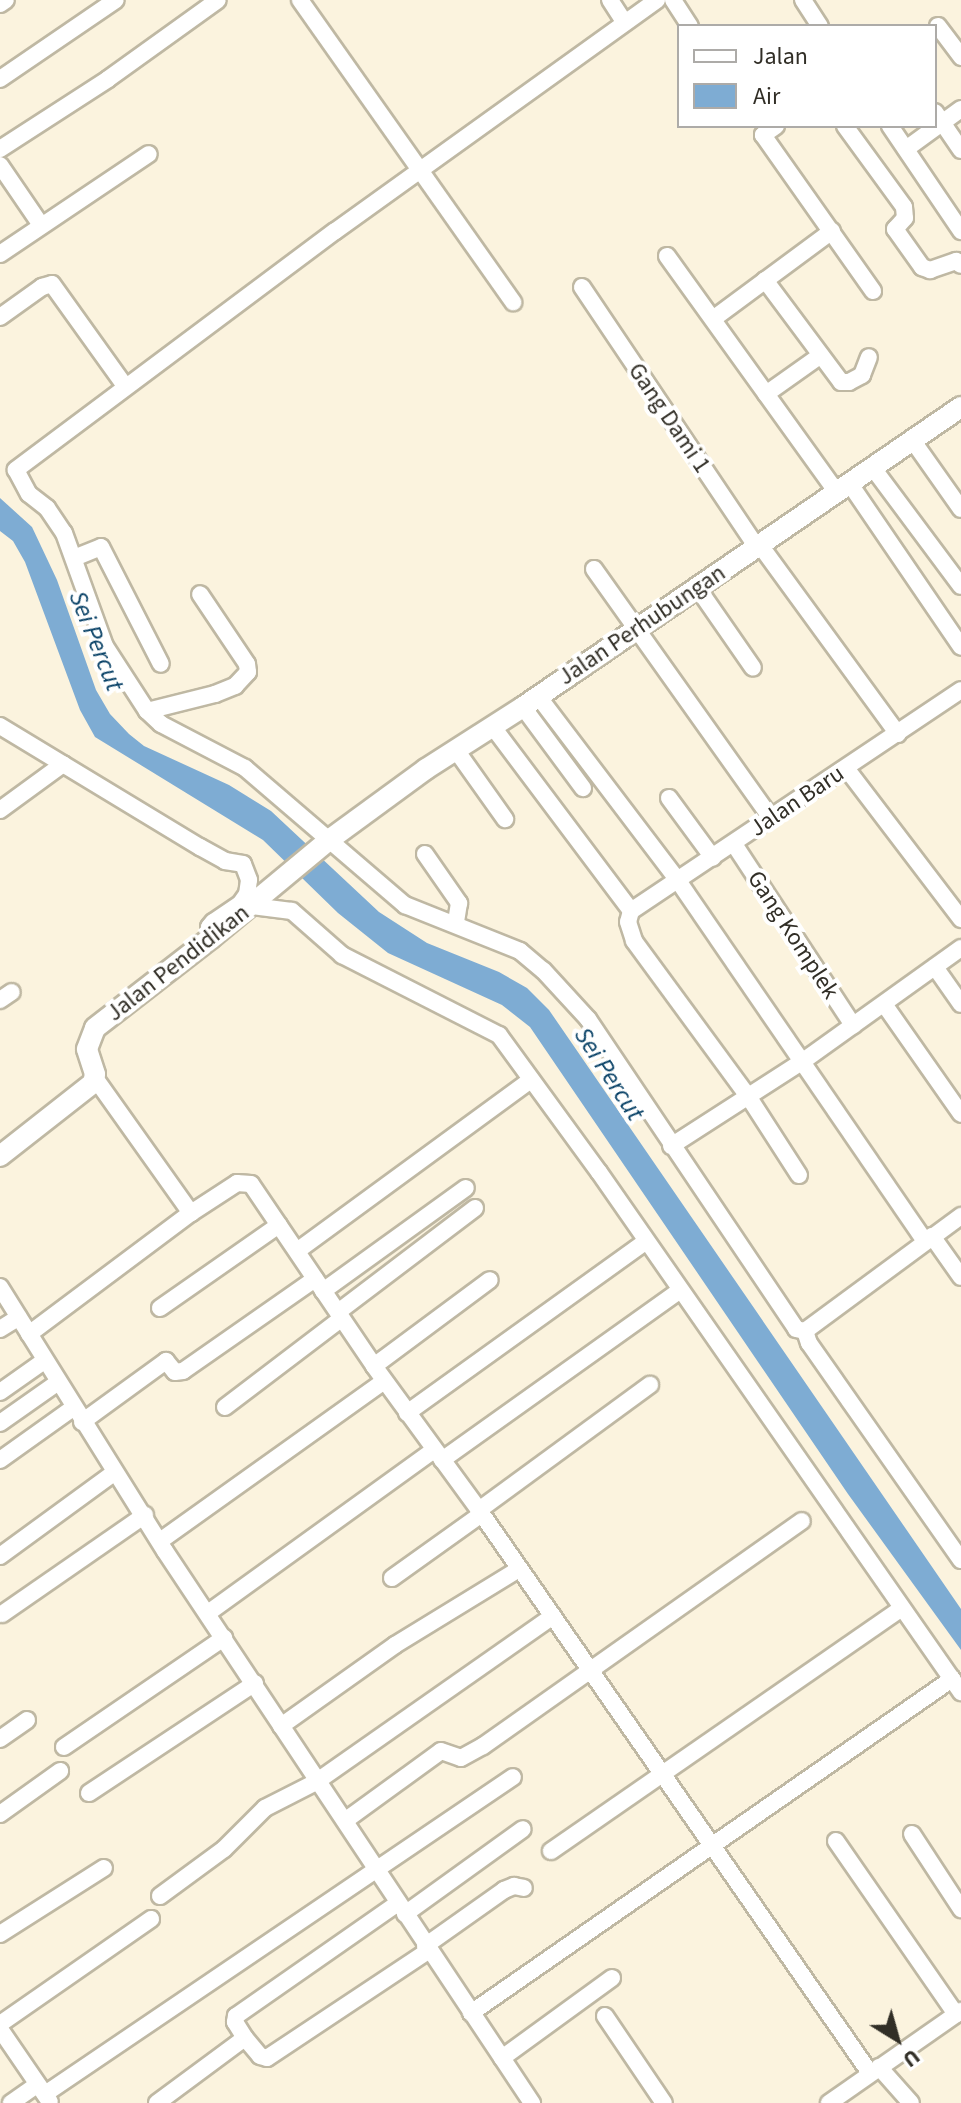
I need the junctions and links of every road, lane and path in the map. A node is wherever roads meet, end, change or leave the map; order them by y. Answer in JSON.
{"nodes":[{"id":1,"x":6,"y":0,"type":"edge"},
{"id":2,"x":116,"y":0,"type":"edge"},
{"id":3,"x":218,"y":0,"type":"edge"},
{"id":4,"x":300,"y":0,"type":"edge"},
{"id":5,"x":610,"y":0,"type":"edge"},
{"id":6,"x":657,"y":0,"type":"edge"},
{"id":7,"x":673,"y":0,"type":"edge"},
{"id":8,"x":803,"y":0,"type":"edge"},
{"id":9,"x":0,"y":4,"type":"edge"},
{"id":10,"x":625,"y":23,"type":"junction"},
{"id":11,"x":689,"y":24,"type":"edge"},
{"id":12,"x":819,"y":24,"type":"edge"},
{"id":13,"x":938,"y":26,"type":"dead end"},
{"id":14,"x":961,"y":57,"type":"edge"},
{"id":15,"x":0,"y":79,"type":"edge"},
{"id":16,"x":961,"y":109,"type":"edge"},
{"id":17,"x":939,"y":118,"type":"edge"},
{"id":18,"x":846,"y":128,"type":"edge"},
{"id":19,"x":891,"y":128,"type":"edge"},
{"id":20,"x":928,"y":128,"type":"edge"},
{"id":21,"x":765,"y":129,"type":"edge"},
{"id":22,"x":0,"y":149,"type":"edge"},
{"id":23,"x":906,"y":149,"type":"junction"},
{"id":24,"x":961,"y":150,"type":"edge"},
{"id":25,"x":149,"y":154,"type":"dead end"},
{"id":26,"x":0,"y":165,"type":"edge"},
{"id":27,"x":420,"y":170,"type":"junction"},
{"id":28,"x":41,"y":225,"type":"junction"},
{"id":29,"x":832,"y":231,"type":"junction"},
{"id":30,"x":961,"y":231,"type":"edge"},
{"id":31,"x":0,"y":254,"type":"edge"},
{"id":32,"x":667,"y":256,"type":"dead end"},
{"id":33,"x":961,"y":265,"type":"edge"},
{"id":34,"x":765,"y":280,"type":"junction"},
{"id":35,"x":582,"y":287,"type":"dead end"},
{"id":36,"x":873,"y":291,"type":"dead end"},
{"id":37,"x":513,"y":302,"type":"dead end"},
{"id":38,"x":0,"y":317,"type":"edge"},
{"id":39,"x":713,"y":319,"type":"junction"},
{"id":40,"x":821,"y":355,"type":"junction"},
{"id":41,"x":869,"y":357,"type":"dead end"},
{"id":42,"x":125,"y":386,"type":"junction"},
{"id":43,"x":766,"y":394,"type":"junction"},
{"id":44,"x":961,"y":407,"type":"edge"},
{"id":45,"x":913,"y":441,"type":"junction"},
{"id":46,"x":8,"y":467,"type":"edge"},
{"id":47,"x":873,"y":468,"type":"junction"},
{"id":48,"x":844,"y":488,"type":"junction"},
{"id":49,"x":961,"y":509,"type":"edge"},
{"id":50,"x":759,"y":546,"type":"junction"},
{"id":51,"x":74,"y":558,"type":"junction"},
{"id":52,"x":594,"y":569,"type":"dead end"},
{"id":53,"x":961,"y":586,"type":"edge"},
{"id":54,"x":697,"y":587,"type":"junction"},
{"id":55,"x":200,"y":594,"type":"dead end"},
{"id":56,"x":637,"y":627,"type":"junction"},
{"id":57,"x":961,"y":647,"type":"edge"},
{"id":58,"x":161,"y":664,"type":"dead end"},
{"id":59,"x":753,"y":668,"type":"dead end"},
{"id":60,"x":958,"y":697,"type":"edge"},
{"id":61,"x":531,"y":701,"type":"junction"},
{"id":62,"x":147,"y":711,"type":"junction"},
{"id":63,"x":0,"y":726,"type":"edge"},
{"id":64,"x":493,"y":727,"type":"junction"},
{"id":65,"x":898,"y":734,"type":"junction"},
{"id":66,"x":456,"y":750,"type":"junction"},
{"id":67,"x":63,"y":764,"type":"junction"},
{"id":68,"x":846,"y":768,"type":"junction"},
{"id":69,"x":583,"y":788,"type":"dead end"},
{"id":70,"x":669,"y":798,"type":"dead end"},
{"id":71,"x":0,"y":810,"type":"edge"},
{"id":72,"x":771,"y":818,"type":"junction"},
{"id":73,"x":505,"y":819,"type":"dead end"},
{"id":74,"x":326,"y":842,"type":"junction"},
{"id":75,"x":734,"y":844,"type":"junction"},
{"id":76,"x":425,"y":854,"type":"dead end"},
{"id":77,"x":713,"y":858,"type":"junction"},
{"id":78,"x":679,"y":882,"type":"junction"},
{"id":79,"x":252,"y":906,"type":"junction"},
{"id":80,"x":631,"y":911,"type":"junction"},
{"id":81,"x":961,"y":919,"type":"edge"},
{"id":82,"x":456,"y":923,"type":"junction"},
{"id":83,"x":211,"y":938,"type":"junction"},
{"id":84,"x":961,"y":948,"type":"edge"},
{"id":85,"x":935,"y":967,"type":"junction"},
{"id":86,"x":884,"y":1004,"type":"junction"},
{"id":87,"x":961,"y":1004,"type":"edge"},
{"id":88,"x":853,"y":1025,"type":"junction"},
{"id":89,"x":803,"y":1061,"type":"junction"},
{"id":90,"x":95,"y":1078,"type":"junction"},
{"id":91,"x":531,"y":1080,"type":"junction"},
{"id":92,"x":748,"y":1096,"type":"junction"},
{"id":93,"x":961,"y":1114,"type":"edge"},
{"id":94,"x":671,"y":1146,"type":"junction"},
{"id":95,"x":0,"y":1156,"type":"edge"},
{"id":96,"x":799,"y":1175,"type":"dead end"},
{"id":97,"x":466,"y":1188,"type":"dead end"},
{"id":98,"x":475,"y":1208,"type":"dead end"},
{"id":99,"x":191,"y":1213,"type":"junction"},
{"id":100,"x":961,"y":1216,"type":"edge"},
{"id":101,"x":279,"y":1225,"type":"junction"},
{"id":102,"x":929,"y":1239,"type":"junction"},
{"id":103,"x":646,"y":1241,"type":"junction"},
{"id":104,"x":297,"y":1251,"type":"junction"},
{"id":105,"x":961,"y":1277,"type":"edge"},
{"id":106,"x":490,"y":1280,"type":"dead end"},
{"id":107,"x":319,"y":1285,"type":"junction"},
{"id":108,"x":0,"y":1287,"type":"edge"},
{"id":109,"x":680,"y":1290,"type":"junction"},
{"id":110,"x":160,"y":1308,"type":"dead end"},
{"id":111,"x":340,"y":1316,"type":"junction"},
{"id":112,"x":19,"y":1317,"type":"junction"},
{"id":113,"x":0,"y":1329,"type":"edge"},
{"id":114,"x":805,"y":1331,"type":"junction"},
{"id":115,"x":29,"y":1334,"type":"junction"},
{"id":116,"x":44,"y":1361,"type":"junction"},
{"id":117,"x":379,"y":1374,"type":"junction"},
{"id":118,"x":57,"y":1383,"type":"junction"},
{"id":119,"x":650,"y":1385,"type":"dead end"},
{"id":120,"x":0,"y":1392,"type":"edge"},
{"id":121,"x":225,"y":1407,"type":"dead end"},
{"id":122,"x":407,"y":1413,"type":"junction"},
{"id":123,"x":78,"y":1415,"type":"junction"},
{"id":124,"x":0,"y":1423,"type":"edge"},
{"id":125,"x":438,"y":1455,"type":"junction"},
{"id":126,"x":0,"y":1460,"type":"edge"},
{"id":127,"x":115,"y":1472,"type":"junction"},
{"id":128,"x":480,"y":1512,"type":"junction"},
{"id":129,"x":145,"y":1515,"type":"junction"},
{"id":130,"x":802,"y":1521,"type":"dead end"},
{"id":131,"x":160,"y":1541,"type":"junction"},
{"id":132,"x":0,"y":1556,"type":"edge"},
{"id":133,"x":961,"y":1560,"type":"edge"},
{"id":134,"x":519,"y":1569,"type":"junction"},
{"id":135,"x":392,"y":1578,"type":"dead end"},
{"id":136,"x":900,"y":1609,"type":"junction"},
{"id":137,"x":208,"y":1613,"type":"junction"},
{"id":138,"x":2,"y":1614,"type":"edge"},
{"id":139,"x":553,"y":1616,"type":"junction"},
{"id":140,"x":224,"y":1638,"type":"junction"},
{"id":141,"x":590,"y":1671,"type":"junction"},
{"id":142,"x":255,"y":1683,"type":"junction"},
{"id":143,"x":957,"y":1686,"type":"edge"},
{"id":144,"x":27,"y":1720,"type":"dead end"},
{"id":145,"x":281,"y":1726,"type":"junction"},
{"id":146,"x":0,"y":1739,"type":"edge"},
{"id":147,"x":64,"y":1747,"type":"dead end"},
{"id":148,"x":60,"y":1771,"type":"dead end"},
{"id":149,"x":661,"y":1773,"type":"junction"},
{"id":150,"x":513,"y":1777,"type":"dead end"},
{"id":151,"x":316,"y":1782,"type":"junction"},
{"id":152,"x":89,"y":1793,"type":"dead end"},
{"id":153,"x":0,"y":1814,"type":"edge"},
{"id":154,"x":346,"y":1820,"type":"junction"},
{"id":155,"x":523,"y":1829,"type":"dead end"},
{"id":156,"x":912,"y":1834,"type":"dead end"},
{"id":157,"x":836,"y":1841,"type":"dead end"},
{"id":158,"x":709,"y":1845,"type":"junction"},
{"id":159,"x":551,"y":1851,"type":"dead end"},
{"id":160,"x":377,"y":1867,"type":"junction"},
{"id":161,"x":104,"y":1868,"type":"dead end"},
{"id":162,"x":524,"y":1888,"type":"dead end"},
{"id":163,"x":160,"y":1896,"type":"dead end"},
{"id":164,"x":401,"y":1908,"type":"junction"},
{"id":165,"x":961,"y":1909,"type":"edge"},
{"id":166,"x":151,"y":1919,"type":"dead end"},
{"id":167,"x":0,"y":1934,"type":"edge"},
{"id":168,"x":426,"y":1948,"type":"junction"},
{"id":169,"x":612,"y":1978,"type":"dead end"},
{"id":170,"x":471,"y":2013,"type":"junction"},
{"id":171,"x":605,"y":2016,"type":"dead end"},
{"id":172,"x":958,"y":2017,"type":"edge"},
{"id":173,"x":0,"y":2027,"type":"edge"},
{"id":174,"x":245,"y":2038,"type":"junction"},
{"id":175,"x":502,"y":2058,"type":"junction"},
{"id":176,"x":875,"y":2070,"type":"junction"},
{"id":177,"x":44,"y":2094,"type":"edge"},
{"id":178,"x":11,"y":2103,"type":"edge"},
{"id":179,"x":157,"y":2103,"type":"edge"},
{"id":180,"x":532,"y":2103,"type":"edge"},
{"id":181,"x":664,"y":2103,"type":"edge"},
{"id":182,"x":829,"y":2103,"type":"edge"},
{"id":183,"x":911,"y":2103,"type":"edge"}],
"edges":[{"from":1,"to":9,"type":"street"},
{"from":2,"to":15,"type":"street"},
{"from":3,"to":22,"type":"street"},
{"from":4,"to":27,"type":"street"},
{"from":5,"to":10,"type":"street"},
{"from":6,"to":10,"type":"street"},
{"from":7,"to":11,"type":"street"},
{"from":8,"to":12,"type":"street"},
{"from":10,"to":27,"type":"street"},
{"from":13,"to":14,"type":"street"},
{"from":16,"to":17,"type":"street"},
{"from":17,"to":24,"type":"street"},
{"from":18,"to":33,"type":"street"},
{"from":19,"to":23,"type":"street"},
{"from":20,"to":23,"type":"street"},
{"from":21,"to":29,"type":"street"},
{"from":23,"to":30,"type":"street"},
{"from":25,"to":28,"type":"street"},
{"from":26,"to":28,"type":"street"},
{"from":27,"to":37,"type":"street"},
{"from":27,"to":42,"type":"street"},
{"from":28,"to":31,"type":"street"},
{"from":29,"to":34,"type":"street"},
{"from":29,"to":36,"type":"street"},
{"from":32,"to":39,"type":"street"},
{"from":34,"to":39,"type":"street"},
{"from":34,"to":40,"type":"street"},
{"from":35,"to":50,"type":"street","name":"Gang Dami 1"},
{"from":38,"to":42,"type":"street"},
{"from":39,"to":43,"type":"street"},
{"from":40,"to":41,"type":"street"},
{"from":40,"to":43,"type":"street"},
{"from":42,"to":46,"type":"street"},
{"from":43,"to":48,"type":"street"},
{"from":44,"to":45,"type":"main road","name":"Jalan Perhubungan"},
{"from":45,"to":47,"type":"main road","name":"Jalan Perhubungan"},
{"from":45,"to":49,"type":"street"},
{"from":46,"to":51,"type":"street"},
{"from":47,"to":48,"type":"main road","name":"Jalan Perhubungan"},
{"from":47,"to":53,"type":"street"},
{"from":48,"to":50,"type":"main road","name":"Jalan Perhubungan"},
{"from":48,"to":57,"type":"street"},
{"from":50,"to":54,"type":"main road","name":"Jalan Perhubungan"},
{"from":50,"to":65,"type":"street","name":"Gang Dami 1"},
{"from":51,"to":58,"type":"street"},
{"from":51,"to":62,"type":"street"},
{"from":52,"to":56,"type":"street"},
{"from":54,"to":56,"type":"main road","name":"Jalan Perhubungan"},
{"from":54,"to":59,"type":"street"},
{"from":55,"to":62,"type":"street"},
{"from":56,"to":61,"type":"main road","name":"Jalan Perhubungan"},
{"from":56,"to":72,"type":"street"},
{"from":60,"to":65,"type":"street","name":"Jalan Baru"},
{"from":61,"to":64,"type":"main road","name":"Jalan Perhubungan"},
{"from":61,"to":69,"type":"street"},
{"from":61,"to":78,"type":"street"},
{"from":62,"to":74,"type":"street"},
{"from":63,"to":67,"type":"street"},
{"from":64,"to":66,"type":"main road","name":"Jalan Perhubungan"},
{"from":64,"to":80,"type":"street"},
{"from":65,"to":68,"type":"street","name":"Jalan Baru"},
{"from":66,"to":73,"type":"street"},
{"from":66,"to":74,"type":"main road","name":"Jalan Perhubungan"},
{"from":67,"to":71,"type":"street"},
{"from":67,"to":83,"type":"street"},
{"from":68,"to":72,"type":"street","name":"Jalan Baru"},
{"from":68,"to":81,"type":"street"},
{"from":70,"to":77,"type":"street"},
{"from":72,"to":75,"type":"street","name":"Jalan Baru"},
{"from":74,"to":79,"type":"main road","name":"Jalan Pendidikan"},
{"from":74,"to":82,"type":"street"},
{"from":75,"to":77,"type":"street","name":"Jalan Baru"},
{"from":75,"to":88,"type":"street","name":"Gang Komplek"},
{"from":76,"to":82,"type":"street"},
{"from":77,"to":78,"type":"street","name":"Jalan Baru"},
{"from":78,"to":80,"type":"street","name":"Jalan Baru"},
{"from":78,"to":89,"type":"street"},
{"from":79,"to":83,"type":"main road","name":"Jalan Pendidikan"},
{"from":79,"to":91,"type":"street"},
{"from":80,"to":92,"type":"street"},
{"from":82,"to":94,"type":"street"},
{"from":83,"to":90,"type":"main road","name":"Jalan Pendidikan"},
{"from":84,"to":85,"type":"street"},
{"from":85,"to":86,"type":"street"},
{"from":85,"to":87,"type":"street"},
{"from":86,"to":88,"type":"street"},
{"from":86,"to":93,"type":"street"},
{"from":88,"to":89,"type":"street"},
{"from":89,"to":92,"type":"street"},
{"from":89,"to":102,"type":"street"},
{"from":90,"to":95,"type":"main road"},
{"from":90,"to":99,"type":"street"},
{"from":91,"to":103,"type":"street"},
{"from":91,"to":104,"type":"street"},
{"from":92,"to":94,"type":"street"},
{"from":92,"to":96,"type":"street"},
{"from":94,"to":114,"type":"street"},
{"from":97,"to":107,"type":"street"},
{"from":98,"to":111,"type":"street"},
{"from":99,"to":101,"type":"street"},
{"from":99,"to":115,"type":"street"},
{"from":100,"to":102,"type":"street"},
{"from":101,"to":104,"type":"street"},
{"from":101,"to":110,"type":"street"},
{"from":102,"to":105,"type":"street"},
{"from":102,"to":114,"type":"street"},
{"from":103,"to":109,"type":"street"},
{"from":103,"to":122,"type":"street"},
{"from":104,"to":107,"type":"street"},
{"from":106,"to":117,"type":"street"},
{"from":107,"to":111,"type":"street"},
{"from":107,"to":123,"type":"street"},
{"from":108,"to":112,"type":"street"},
{"from":109,"to":125,"type":"street"},
{"from":109,"to":136,"type":"street"},
{"from":111,"to":117,"type":"street"},
{"from":111,"to":121,"type":"street"},
{"from":112,"to":113,"type":"street"},
{"from":112,"to":115,"type":"street"},
{"from":114,"to":133,"type":"street"},
{"from":115,"to":116,"type":"street"},
{"from":116,"to":118,"type":"street"},
{"from":116,"to":120,"type":"street"},
{"from":117,"to":122,"type":"street"},
{"from":117,"to":131,"type":"street"},
{"from":118,"to":123,"type":"street"},
{"from":118,"to":124,"type":"street"},
{"from":119,"to":128,"type":"street"},
{"from":122,"to":125,"type":"street"},
{"from":123,"to":126,"type":"street"},
{"from":123,"to":127,"type":"street"},
{"from":125,"to":128,"type":"street"},
{"from":125,"to":137,"type":"street"},
{"from":127,"to":129,"type":"street"},
{"from":127,"to":132,"type":"street"},
{"from":128,"to":134,"type":"street"},
{"from":128,"to":135,"type":"street"},
{"from":129,"to":131,"type":"street"},
{"from":129,"to":138,"type":"street"},
{"from":130,"to":141,"type":"street"},
{"from":131,"to":137,"type":"street"},
{"from":134,"to":139,"type":"street"},
{"from":134,"to":145,"type":"street"},
{"from":136,"to":143,"type":"street"},
{"from":136,"to":149,"type":"street"},
{"from":137,"to":140,"type":"street"},
{"from":139,"to":141,"type":"street"},
{"from":139,"to":151,"type":"street"},
{"from":140,"to":142,"type":"street"},
{"from":140,"to":147,"type":"street"},
{"from":141,"to":149,"type":"street"},
{"from":141,"to":154,"type":"street"},
{"from":142,"to":145,"type":"street"},
{"from":142,"to":152,"type":"street"},
{"from":143,"to":158,"type":"street"},
{"from":144,"to":146,"type":"street"},
{"from":145,"to":151,"type":"street"},
{"from":148,"to":153,"type":"street"},
{"from":149,"to":158,"type":"street"},
{"from":149,"to":159,"type":"street"},
{"from":150,"to":160,"type":"street"},
{"from":151,"to":154,"type":"street"},
{"from":151,"to":163,"type":"street"},
{"from":154,"to":160,"type":"street"},
{"from":155,"to":164,"type":"street"},
{"from":156,"to":165,"type":"street"},
{"from":157,"to":172,"type":"street"},
{"from":158,"to":170,"type":"street"},
{"from":158,"to":176,"type":"street"},
{"from":160,"to":164,"type":"street"},
{"from":160,"to":177,"type":"street"},
{"from":161,"to":167,"type":"street"},
{"from":162,"to":168,"type":"street"},
{"from":164,"to":168,"type":"street"},
{"from":164,"to":174,"type":"street"},
{"from":166,"to":173,"type":"street"},
{"from":168,"to":170,"type":"street"},
{"from":168,"to":174,"type":"street"},
{"from":169,"to":175,"type":"street"},
{"from":170,"to":175,"type":"street"},
{"from":171,"to":181,"type":"street"},
{"from":172,"to":176,"type":"street"},
{"from":173,"to":177,"type":"street"},
{"from":174,"to":179,"type":"street"},
{"from":175,"to":180,"type":"street"},
{"from":176,"to":182,"type":"street"},
{"from":176,"to":183,"type":"street"},
{"from":177,"to":178,"type":"street"}]}
